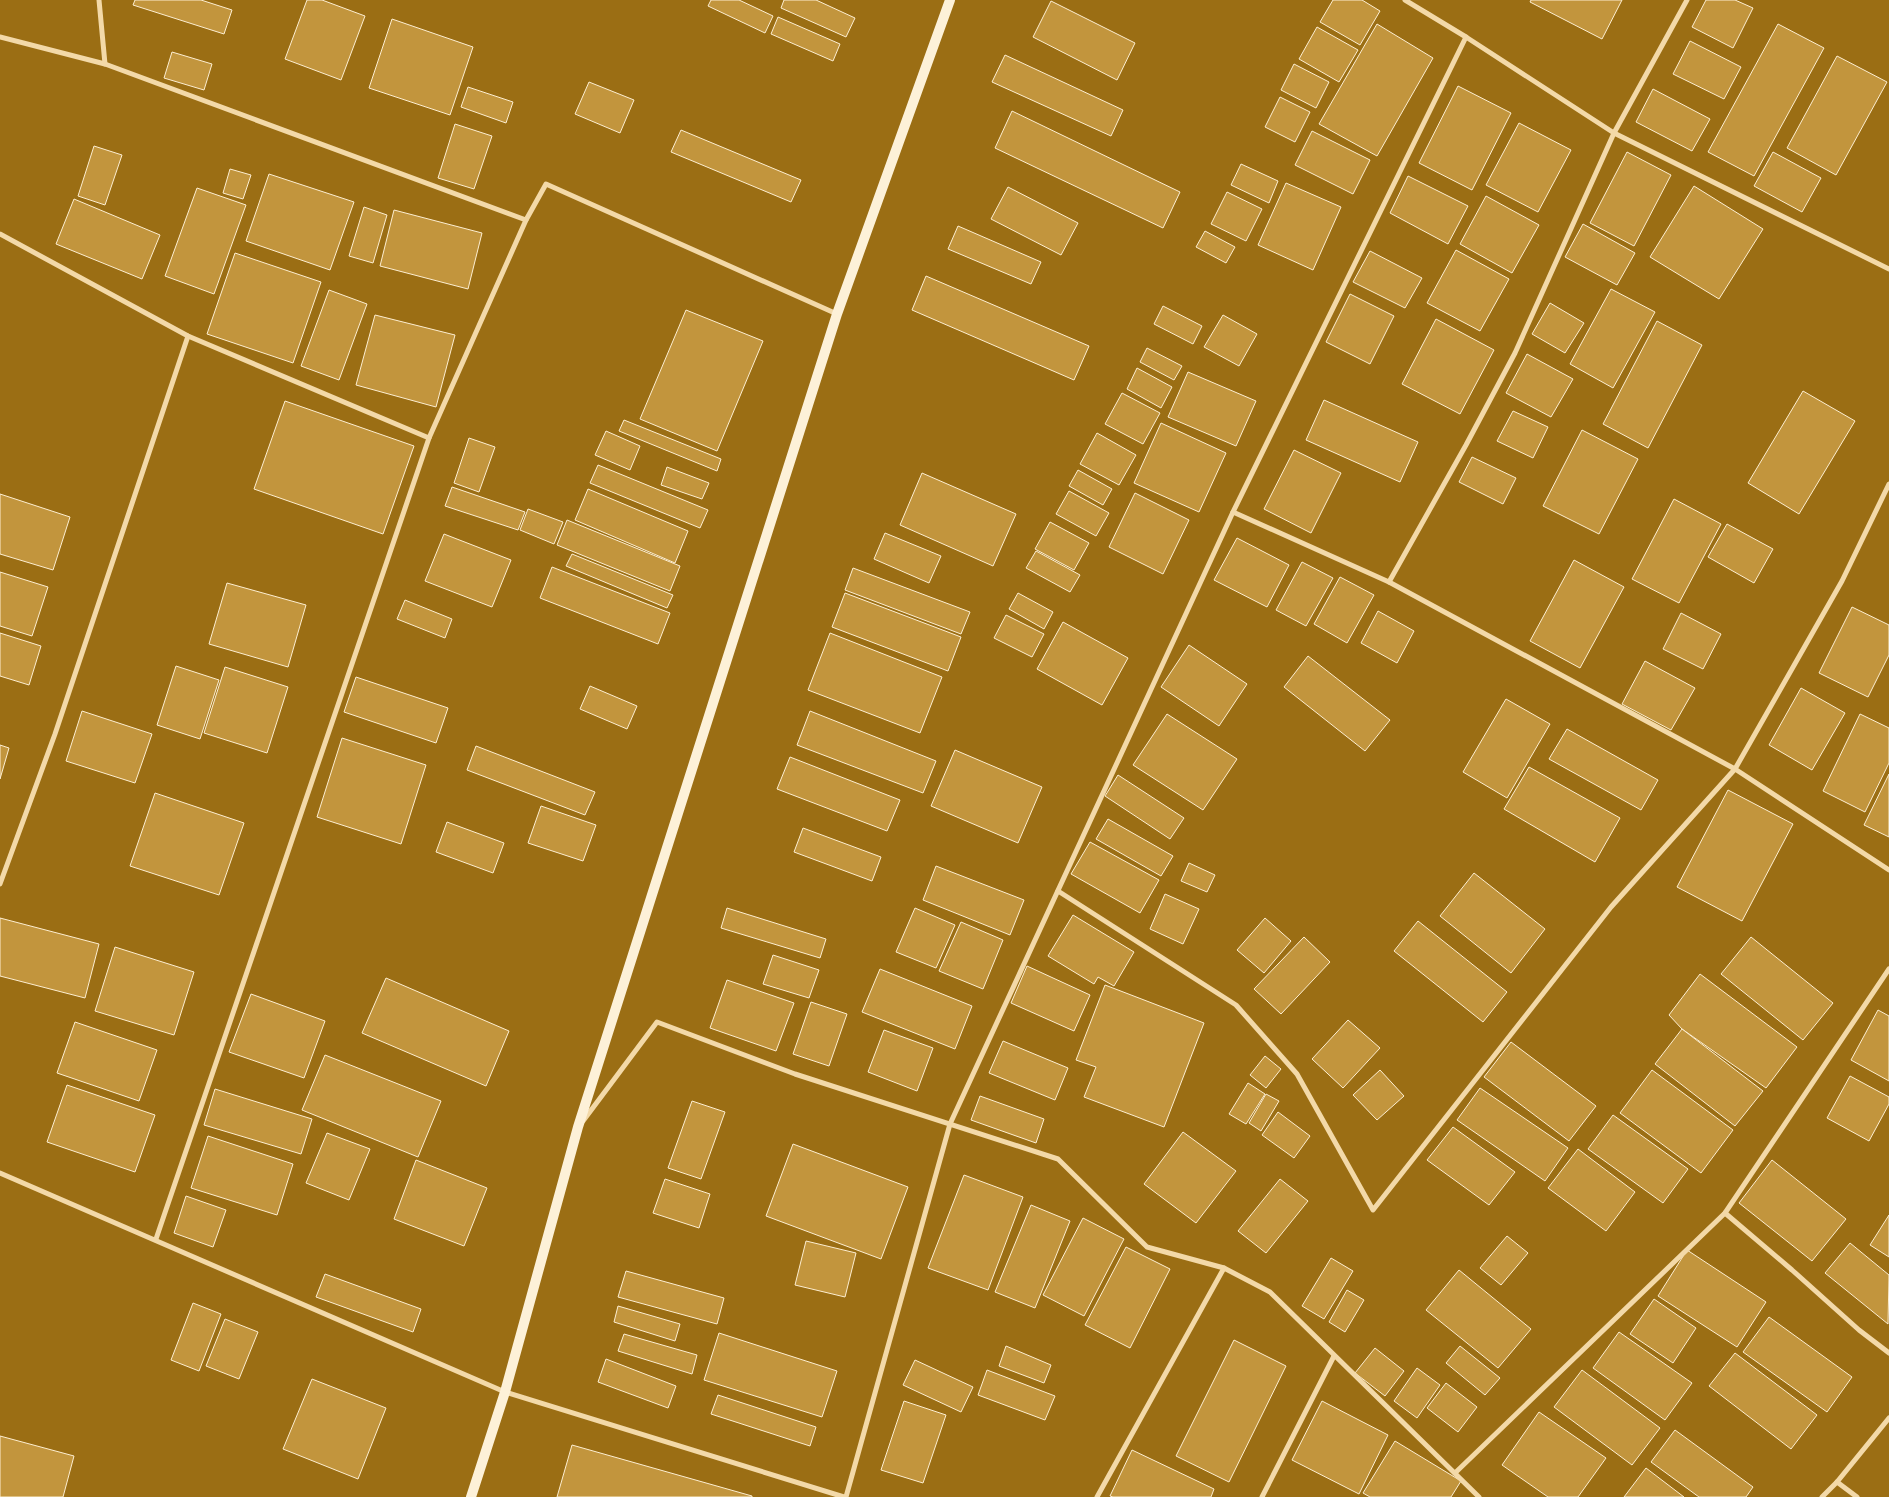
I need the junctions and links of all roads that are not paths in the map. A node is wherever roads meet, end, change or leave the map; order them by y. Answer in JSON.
{"nodes":[{"id":1,"x":99,"y":0,"type":"edge"},
{"id":2,"x":950,"y":0,"type":"edge"},
{"id":3,"x":1406,"y":0,"type":"edge"},
{"id":4,"x":1687,"y":0,"type":"edge"},
{"id":5,"x":1466,"y":37,"type":"junction"},
{"id":6,"x":0,"y":38,"type":"edge"},
{"id":7,"x":105,"y":64,"type":"junction"},
{"id":8,"x":1614,"y":133,"type":"junction"},
{"id":9,"x":526,"y":220,"type":"junction"},
{"id":10,"x":0,"y":234,"type":"edge"},
{"id":11,"x":1889,"y":269,"type":"edge"},
{"id":12,"x":838,"y":314,"type":"junction"},
{"id":13,"x":188,"y":336,"type":"junction"},
{"id":14,"x":429,"y":438,"type":"junction"},
{"id":15,"x":1889,"y":484,"type":"edge"},
{"id":16,"x":1233,"y":512,"type":"junction"},
{"id":17,"x":1389,"y":582,"type":"junction"},
{"id":18,"x":1736,"y":769,"type":"junction"},
{"id":19,"x":1889,"y":870,"type":"edge"},
{"id":20,"x":0,"y":884,"type":"edge"},
{"id":21,"x":1058,"y":891,"type":"junction"},
{"id":22,"x":1889,"y":969,"type":"edge"},
{"id":23,"x":950,"y":1124,"type":"junction"},
{"id":24,"x":578,"y":1127,"type":"junction"},
{"id":25,"x":0,"y":1173,"type":"edge"},
{"id":26,"x":1725,"y":1213,"type":"junction"},
{"id":27,"x":156,"y":1239,"type":"junction"},
{"id":28,"x":1224,"y":1268,"type":"junction"},
{"id":29,"x":1889,"y":1352,"type":"edge"},
{"id":30,"x":1334,"y":1356,"type":"junction"},
{"id":31,"x":505,"y":1392,"type":"junction"},
{"id":32,"x":1889,"y":1418,"type":"edge"},
{"id":33,"x":1455,"y":1473,"type":"junction"},
{"id":34,"x":1837,"y":1482,"type":"junction"},
{"id":35,"x":471,"y":1497,"type":"edge"},
{"id":36,"x":845,"y":1497,"type":"edge"},
{"id":37,"x":1097,"y":1497,"type":"edge"},
{"id":38,"x":1262,"y":1497,"type":"edge"},
{"id":39,"x":1479,"y":1497,"type":"edge"},
{"id":40,"x":1822,"y":1497,"type":"edge"},
{"id":41,"x":1857,"y":1497,"type":"edge"}],
"edges":[{"from":1,"to":7,"type":"street"},
{"from":2,"to":12,"type":"main road"},
{"from":3,"to":5,"type":"street"},
{"from":4,"to":8,"type":"street"},
{"from":5,"to":8,"type":"street"},
{"from":5,"to":16,"type":"street"},
{"from":6,"to":7,"type":"street"},
{"from":7,"to":9,"type":"street"},
{"from":8,"to":11,"type":"street"},
{"from":8,"to":17,"type":"street"},
{"from":9,"to":12,"type":"street"},
{"from":9,"to":14,"type":"street"},
{"from":10,"to":13,"type":"street"},
{"from":12,"to":24,"type":"main road"},
{"from":13,"to":14,"type":"street"},
{"from":13,"to":20,"type":"street"},
{"from":14,"to":27,"type":"street"},
{"from":15,"to":18,"type":"street"},
{"from":16,"to":17,"type":"street"},
{"from":16,"to":21,"type":"street"},
{"from":17,"to":18,"type":"street"},
{"from":18,"to":19,"type":"street"},
{"from":18,"to":21,"type":"street"},
{"from":21,"to":23,"type":"street"},
{"from":22,"to":26,"type":"street"},
{"from":23,"to":24,"type":"street"},
{"from":23,"to":28,"type":"street"},
{"from":23,"to":36,"type":"street"},
{"from":24,"to":31,"type":"main road"},
{"from":25,"to":27,"type":"street"},
{"from":26,"to":29,"type":"street"},
{"from":26,"to":33,"type":"street"},
{"from":27,"to":31,"type":"street"},
{"from":28,"to":30,"type":"street"},
{"from":28,"to":37,"type":"street"},
{"from":30,"to":33,"type":"street"},
{"from":30,"to":38,"type":"street"},
{"from":31,"to":35,"type":"main road"},
{"from":31,"to":36,"type":"street"},
{"from":32,"to":34,"type":"street"},
{"from":33,"to":39,"type":"street"},
{"from":34,"to":40,"type":"street"},
{"from":34,"to":41,"type":"street"}]}
